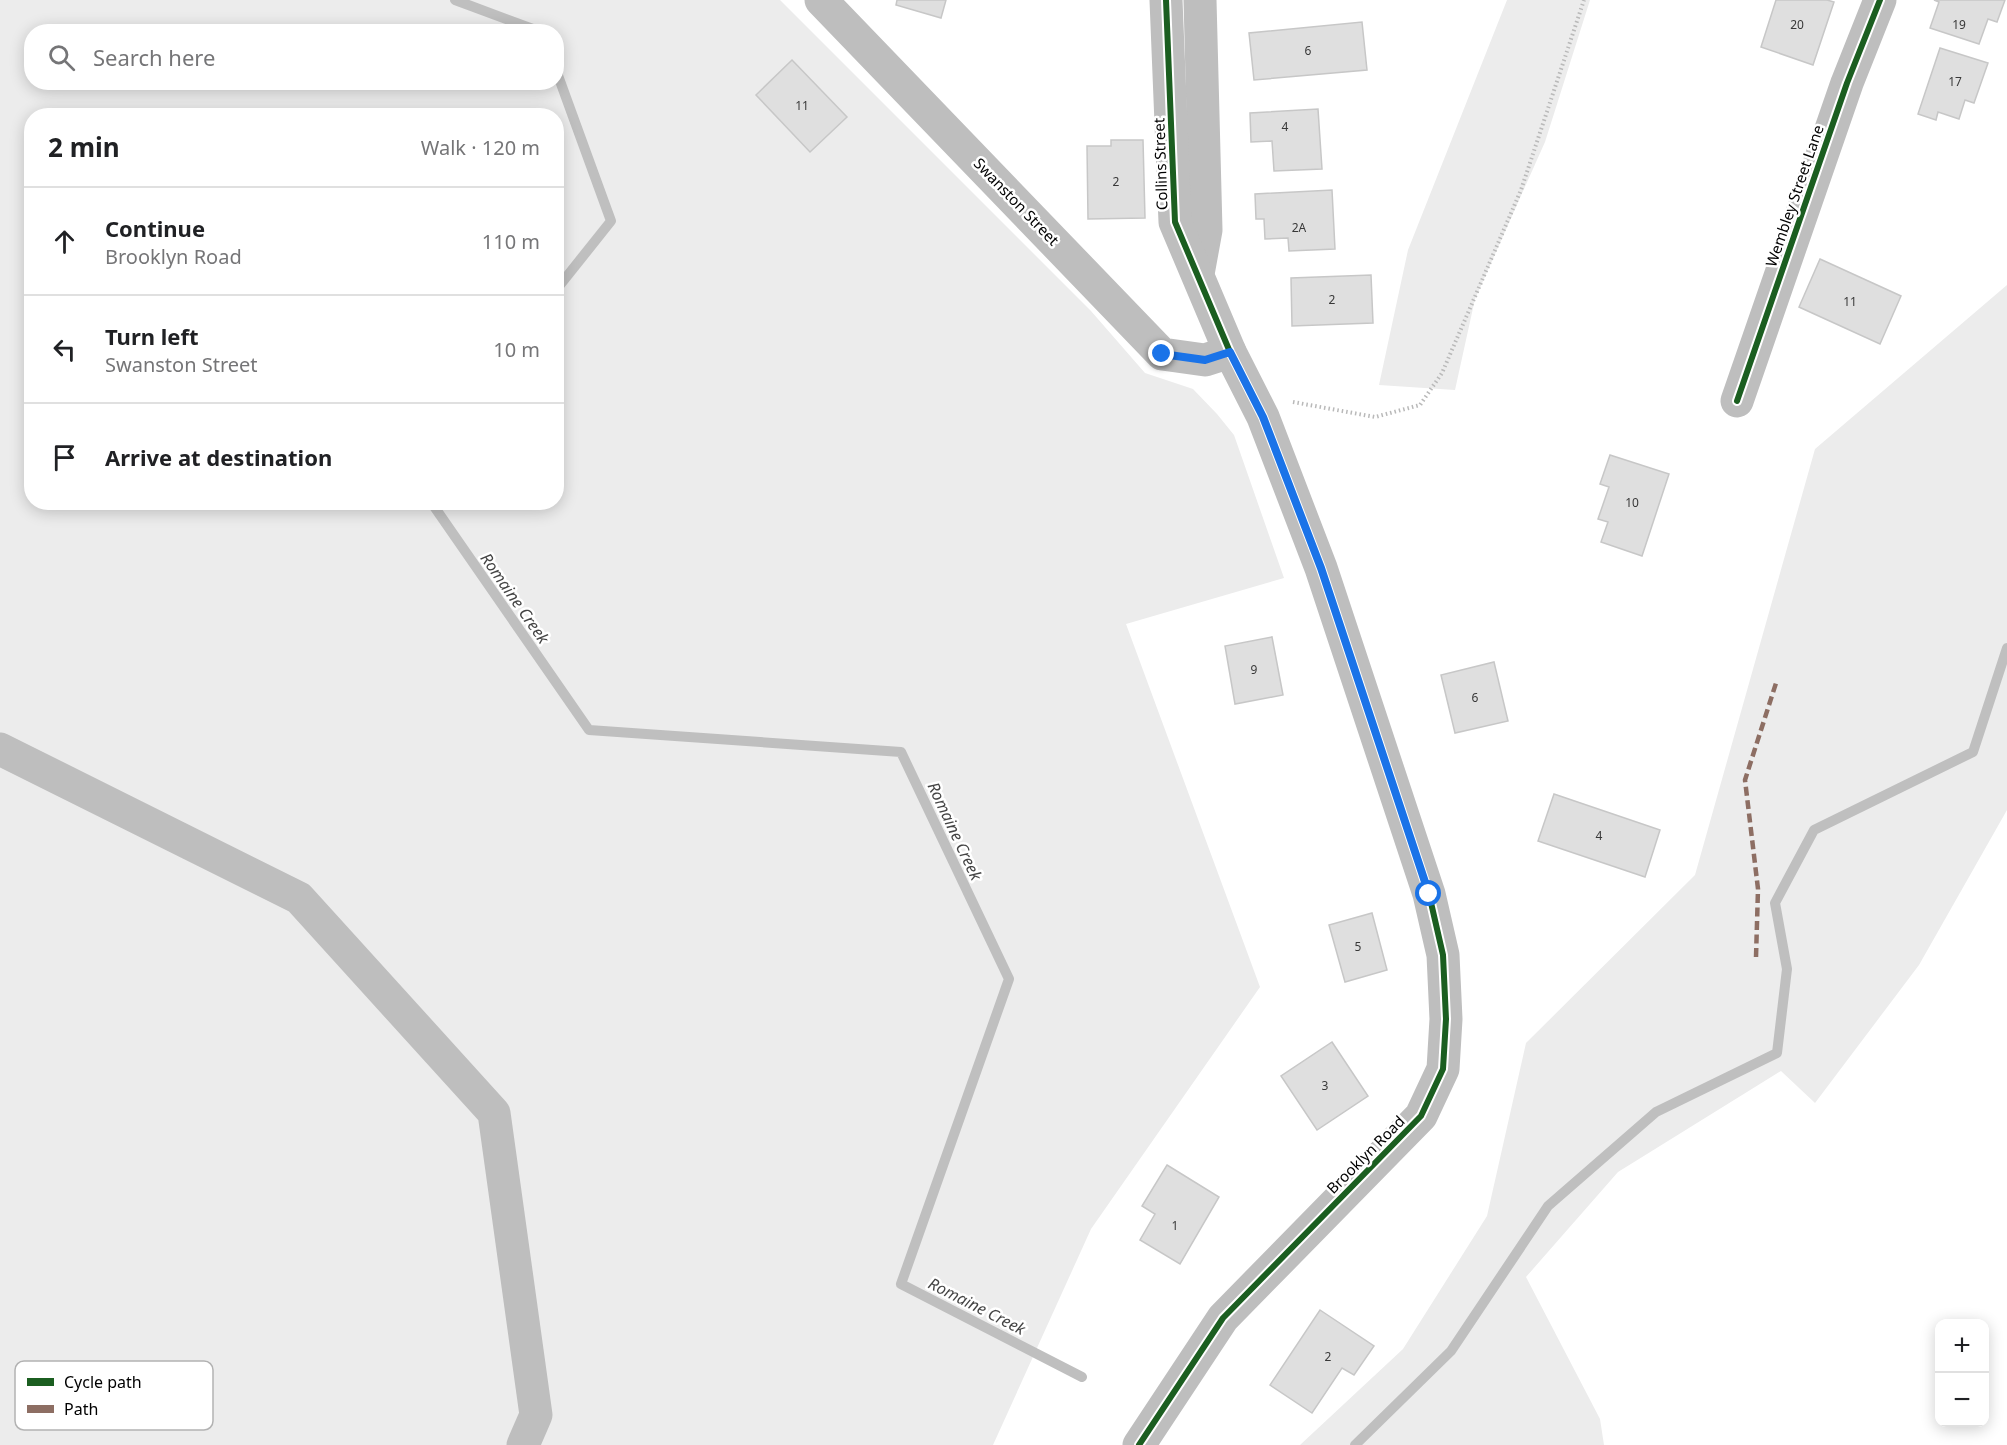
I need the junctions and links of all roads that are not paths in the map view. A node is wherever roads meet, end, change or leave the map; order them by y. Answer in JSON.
{"nodes":[{"id":1,"x":821,"y":0,"type":"edge"},
{"id":2,"x":1166,"y":0,"type":"edge"},
{"id":3,"x":1200,"y":0,"type":"edge"},
{"id":4,"x":1880,"y":0,"type":"edge"},
{"id":5,"x":1198,"y":274,"type":"junction"},
{"id":6,"x":1230,"y":352,"type":"junction"},
{"id":7,"x":1737,"y":401,"type":"dead end"},
{"id":8,"x":0,"y":748,"type":"edge"},
{"id":9,"x":523,"y":1445,"type":"edge"},
{"id":10,"x":1139,"y":1445,"type":"edge"}],
"edges":[{"from":1,"to":6,"type":"street","name":"Swanston Street"},
{"from":2,"to":5,"type":"street","name":"Collins Street"},
{"from":3,"to":5,"type":"street"},
{"from":4,"to":7,"type":"street","name":"Wembley Street Lane"},
{"from":5,"to":6,"type":"street","name":"Collins Street"},
{"from":6,"to":10,"type":"street","name":"Brooklyn Road"},
{"from":8,"to":9,"type":"street"}]}
